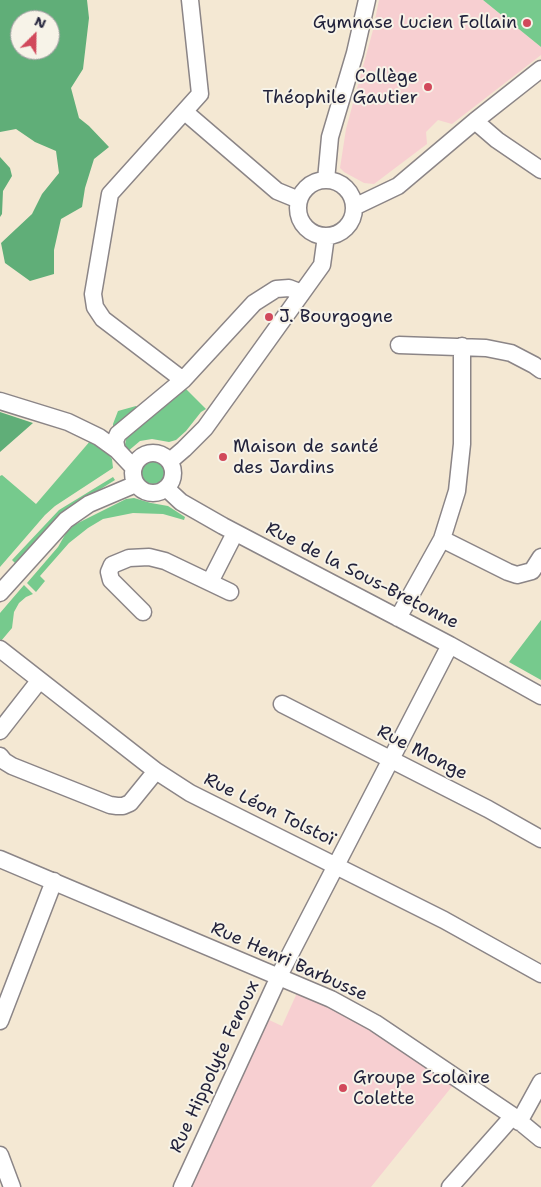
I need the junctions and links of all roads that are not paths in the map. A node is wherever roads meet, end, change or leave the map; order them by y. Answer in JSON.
{"nodes":[{"id":1,"x":190,"y":0,"type":"edge"},
{"id":2,"x":367,"y":0,"type":"edge"},
{"id":3,"x":540,"y":72,"type":"edge"},
{"id":4,"x":185,"y":112,"type":"junction"},
{"id":5,"x":475,"y":121,"type":"junction"},
{"id":6,"x":541,"y":170,"type":"edge"},
{"id":7,"x":326,"y":180,"type":"junction"},
{"id":8,"x":299,"y":200,"type":"junction"},
{"id":9,"x":354,"y":207,"type":"junction"},
{"id":10,"x":326,"y":236,"type":"junction"},
{"id":11,"x":302,"y":293,"type":"junction"},
{"id":12,"x":400,"y":345,"type":"dead end"},
{"id":13,"x":462,"y":346,"type":"junction"},
{"id":14,"x":541,"y":370,"type":"edge"},
{"id":15,"x":183,"y":380,"type":"junction"},
{"id":16,"x":0,"y":401,"type":"edge"},
{"id":17,"x":117,"y":450,"type":"junction"},
{"id":18,"x":170,"y":461,"type":"junction"},
{"id":19,"x":133,"y":467,"type":"junction"},
{"id":20,"x":136,"y":484,"type":"junction"},
{"id":21,"x":166,"y":488,"type":"junction"},
{"id":22,"x":235,"y":533,"type":"junction"},
{"id":23,"x":442,"y":538,"type":"junction"},
{"id":24,"x":541,"y":557,"type":"edge"},
{"id":25,"x":210,"y":582,"type":"junction"},
{"id":26,"x":230,"y":592,"type":"dead end"},
{"id":27,"x":0,"y":593,"type":"edge"},
{"id":28,"x":143,"y":612,"type":"dead end"},
{"id":29,"x":398,"y":618,"type":"junction"},
{"id":30,"x":450,"y":644,"type":"junction"},
{"id":31,"x":0,"y":650,"type":"edge"},
{"id":32,"x":39,"y":681,"type":"junction"},
{"id":33,"x":541,"y":696,"type":"edge"},
{"id":34,"x":282,"y":704,"type":"dead end"},
{"id":35,"x":0,"y":732,"type":"edge"},
{"id":36,"x":0,"y":756,"type":"edge"},
{"id":37,"x":390,"y":759,"type":"junction"},
{"id":38,"x":156,"y":771,"type":"junction"},
{"id":39,"x":541,"y":839,"type":"edge"},
{"id":40,"x":0,"y":859,"type":"edge"},
{"id":41,"x":335,"y":865,"type":"junction"},
{"id":42,"x":54,"y":881,"type":"junction"},
{"id":43,"x":541,"y":974,"type":"edge"},
{"id":44,"x":279,"y":977,"type":"junction"},
{"id":45,"x":0,"y":1021,"type":"edge"},
{"id":46,"x":541,"y":1082,"type":"edge"},
{"id":47,"x":516,"y":1119,"type":"junction"},
{"id":48,"x":541,"y":1139,"type":"edge"},
{"id":49,"x":0,"y":1155,"type":"edge"},
{"id":50,"x":12,"y":1187,"type":"edge"},
{"id":51,"x":182,"y":1187,"type":"edge"},
{"id":52,"x":450,"y":1187,"type":"edge"}],
"edges":[{"from":1,"to":4,"type":"street"},
{"from":2,"to":7,"type":"street"},
{"from":3,"to":5,"type":"street"},
{"from":4,"to":8,"type":"street"},
{"from":4,"to":15,"type":"street"},
{"from":5,"to":6,"type":"street"},
{"from":5,"to":9,"type":"street"},
{"from":7,"to":8,"type":"street"},
{"from":7,"to":9,"type":"street"},
{"from":8,"to":10,"type":"street"},
{"from":9,"to":10,"type":"street"},
{"from":10,"to":11,"type":"street"},
{"from":11,"to":15,"type":"street"},
{"from":11,"to":18,"type":"street"},
{"from":12,"to":13,"type":"street"},
{"from":13,"to":14,"type":"street"},
{"from":13,"to":23,"type":"street"},
{"from":15,"to":17,"type":"street"},
{"from":16,"to":17,"type":"street"},
{"from":17,"to":19,"type":"street"},
{"from":18,"to":19,"type":"street"},
{"from":18,"to":21,"type":"street"},
{"from":19,"to":20,"type":"street"},
{"from":20,"to":21,"type":"street"},
{"from":20,"to":27,"type":"street"},
{"from":21,"to":22,"type":"street","name":"Rue de la Sous-Bretonne"},
{"from":22,"to":25,"type":"street"},
{"from":22,"to":29,"type":"street","name":"Rue de la Sous-Bretonne"},
{"from":23,"to":24,"type":"street"},
{"from":23,"to":29,"type":"street"},
{"from":25,"to":26,"type":"street"},
{"from":25,"to":28,"type":"street"},
{"from":29,"to":30,"type":"street","name":"Rue de la Sous-Bretonne"},
{"from":30,"to":33,"type":"street","name":"Rue de la Sous-Bretonne"},
{"from":30,"to":37,"type":"street","name":"Rue Hippolyte Fenoux"},
{"from":31,"to":32,"type":"street","name":"Rue Léon Tolstoï"},
{"from":32,"to":35,"type":"street"},
{"from":32,"to":38,"type":"street","name":"Rue Léon Tolstoï"},
{"from":34,"to":37,"type":"street","name":"Rue Monge"},
{"from":36,"to":38,"type":"street"},
{"from":37,"to":39,"type":"street","name":"Rue Monge"},
{"from":37,"to":41,"type":"street","name":"Rue Hippolyte Fenoux"},
{"from":38,"to":41,"type":"street","name":"Rue Léon Tolstoï"},
{"from":40,"to":42,"type":"street","name":"Rue Henri Barbusse"},
{"from":41,"to":43,"type":"street","name":"Rue Léon Tolstoï"},
{"from":41,"to":44,"type":"street","name":"Rue Hippolyte Fenoux"},
{"from":42,"to":44,"type":"street","name":"Rue Henri Barbusse"},
{"from":42,"to":45,"type":"street"},
{"from":44,"to":47,"type":"street","name":"Rue Henri Barbusse"},
{"from":44,"to":51,"type":"street","name":"Rue Hippolyte Fenoux"},
{"from":46,"to":47,"type":"street"},
{"from":47,"to":48,"type":"street","name":"Rue Henri Barbusse"},
{"from":47,"to":52,"type":"street"},
{"from":49,"to":50,"type":"street"}]}
